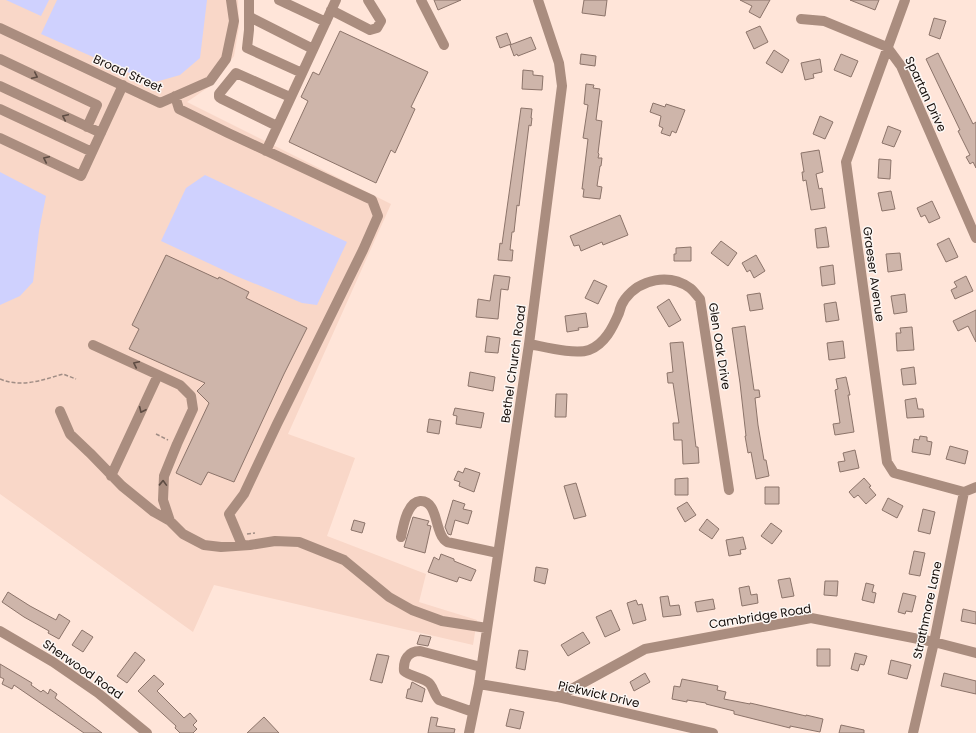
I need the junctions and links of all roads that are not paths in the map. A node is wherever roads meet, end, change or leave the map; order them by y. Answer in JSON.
{"nodes":[{"id":1,"x":231,"y":0,"type":"edge"},
{"id":2,"x":249,"y":0,"type":"edge"},
{"id":3,"x":279,"y":0,"type":"edge"},
{"id":4,"x":336,"y":0,"type":"edge"},
{"id":5,"x":368,"y":0,"type":"edge"},
{"id":6,"x":421,"y":0,"type":"edge"},
{"id":7,"x":538,"y":0,"type":"edge"},
{"id":8,"x":905,"y":0,"type":"edge"},
{"id":9,"x":331,"y":10,"type":"junction"},
{"id":10,"x":250,"y":17,"type":"junction"},
{"id":11,"x":800,"y":19,"type":"dead end"},
{"id":12,"x":326,"y":22,"type":"junction"},
{"id":13,"x":0,"y":28,"type":"edge"},
{"id":14,"x":444,"y":44,"type":"dead end"},
{"id":15,"x":887,"y":47,"type":"junction"},
{"id":16,"x":313,"y":49,"type":"junction"},
{"id":17,"x":0,"y":59,"type":"edge"},
{"id":18,"x":302,"y":73,"type":"junction"},
{"id":19,"x":123,"y":85,"type":"junction"},
{"id":20,"x":0,"y":86,"type":"edge"},
{"id":21,"x":175,"y":96,"type":"junction"},
{"id":22,"x":290,"y":98,"type":"junction"},
{"id":23,"x":0,"y":109,"type":"edge"},
{"id":24,"x":277,"y":126,"type":"junction"},
{"id":25,"x":87,"y":127,"type":"junction"},
{"id":26,"x":101,"y":133,"type":"junction"},
{"id":27,"x":0,"y":138,"type":"edge"},
{"id":28,"x":266,"y":151,"type":"junction"},
{"id":29,"x":92,"y":152,"type":"junction"},
{"id":30,"x":976,"y":238,"type":"edge"},
{"id":31,"x":529,"y":344,"type":"junction"},
{"id":32,"x":93,"y":345,"type":"dead end"},
{"id":33,"x":158,"y":375,"type":"junction"},
{"id":34,"x":60,"y":411,"type":"dead end"},
{"id":35,"x":111,"y":476,"type":"junction"},
{"id":36,"x":976,"y":487,"type":"edge"},
{"id":37,"x":729,"y":490,"type":"dead end"},
{"id":38,"x":964,"y":492,"type":"junction"},
{"id":39,"x":170,"y":521,"type":"junction"},
{"id":40,"x":400,"y":537,"type":"dead end"},
{"id":41,"x":242,"y":545,"type":"junction"},
{"id":42,"x":498,"y":553,"type":"junction"},
{"id":43,"x":487,"y":628,"type":"junction"},
{"id":44,"x":0,"y":631,"type":"edge"},
{"id":45,"x":934,"y":642,"type":"junction"},
{"id":46,"x":976,"y":653,"type":"edge"},
{"id":47,"x":481,"y":667,"type":"junction"},
{"id":48,"x":479,"y":684,"type":"junction"},
{"id":49,"x":557,"y":697,"type":"junction"},
{"id":50,"x":473,"y":712,"type":"junction"},
{"id":51,"x":147,"y":733,"type":"edge"},
{"id":52,"x":469,"y":733,"type":"edge"},
{"id":53,"x":713,"y":733,"type":"edge"},
{"id":54,"x":913,"y":733,"type":"edge"}],
"edges":[{"from":1,"to":21,"type":"street","name":"Broad Street"},
{"from":2,"to":10,"type":"street"},
{"from":3,"to":12,"type":"street"},
{"from":4,"to":9,"type":"street"},
{"from":5,"to":9,"type":"street"},
{"from":6,"to":14,"type":"street"},
{"from":7,"to":31,"type":"street","name":"Bethel Church Road"},
{"from":8,"to":15,"type":"street","name":"Graeser Avenue"},
{"from":9,"to":12,"type":"street"},
{"from":10,"to":16,"type":"street"},
{"from":10,"to":18,"type":"street"},
{"from":11,"to":15,"type":"street"},
{"from":12,"to":16,"type":"street"},
{"from":13,"to":19,"type":"street","name":"Broad Street"},
{"from":15,"to":30,"type":"street","name":"Spartan Drive"},
{"from":15,"to":38,"type":"street","name":"Graeser Avenue"},
{"from":16,"to":18,"type":"street"},
{"from":17,"to":25,"type":"street","one_way":true},
{"from":18,"to":22,"type":"street"},
{"from":19,"to":21,"type":"street","name":"Broad Street"},
{"from":19,"to":26,"type":"street"},
{"from":25,"to":20,"type":"street","one_way":true},
{"from":21,"to":28,"type":"street"},
{"from":22,"to":24,"type":"street"},
{"from":22,"to":24,"type":"street"},
{"from":23,"to":29,"type":"street"},
{"from":24,"to":28,"type":"street"},
{"from":25,"to":26,"type":"street"},
{"from":26,"to":29,"type":"street"},
{"from":29,"to":27,"type":"street","one_way":true},
{"from":28,"to":41,"type":"street"},
{"from":31,"to":37,"type":"street","name":"Glen Oak Drive"},
{"from":31,"to":42,"type":"street","name":"Bethel Church Road"},
{"from":33,"to":32,"type":"street","one_way":true},
{"from":33,"to":35,"type":"street","one_way":true},
{"from":39,"to":33,"type":"street","one_way":true},
{"from":34,"to":35,"type":"street"},
{"from":35,"to":39,"type":"street"},
{"from":36,"to":38,"type":"street"},
{"from":38,"to":45,"type":"street","name":"Strathmore Lane"},
{"from":39,"to":41,"type":"street"},
{"from":40,"to":42,"type":"street"},
{"from":41,"to":43,"type":"street"},
{"from":42,"to":43,"type":"street","name":"Bethel Church Road"},
{"from":43,"to":47,"type":"street","name":"Bethel Church Road"},
{"from":44,"to":51,"type":"street","name":"Sherwood Road"},
{"from":45,"to":46,"type":"street","name":"Cambridge Road"},
{"from":45,"to":49,"type":"street","name":"Cambridge Road"},
{"from":45,"to":54,"type":"street","name":"Strathmore Lane"},
{"from":47,"to":48,"type":"street","name":"Bethel Church Road"},
{"from":47,"to":50,"type":"street"},
{"from":48,"to":49,"type":"street","name":"Pickwick Drive"},
{"from":48,"to":50,"type":"street","name":"Bethel Church Road"},
{"from":49,"to":53,"type":"street","name":"Pickwick Drive"},
{"from":50,"to":52,"type":"street","name":"Bethel Church Road"}]}
